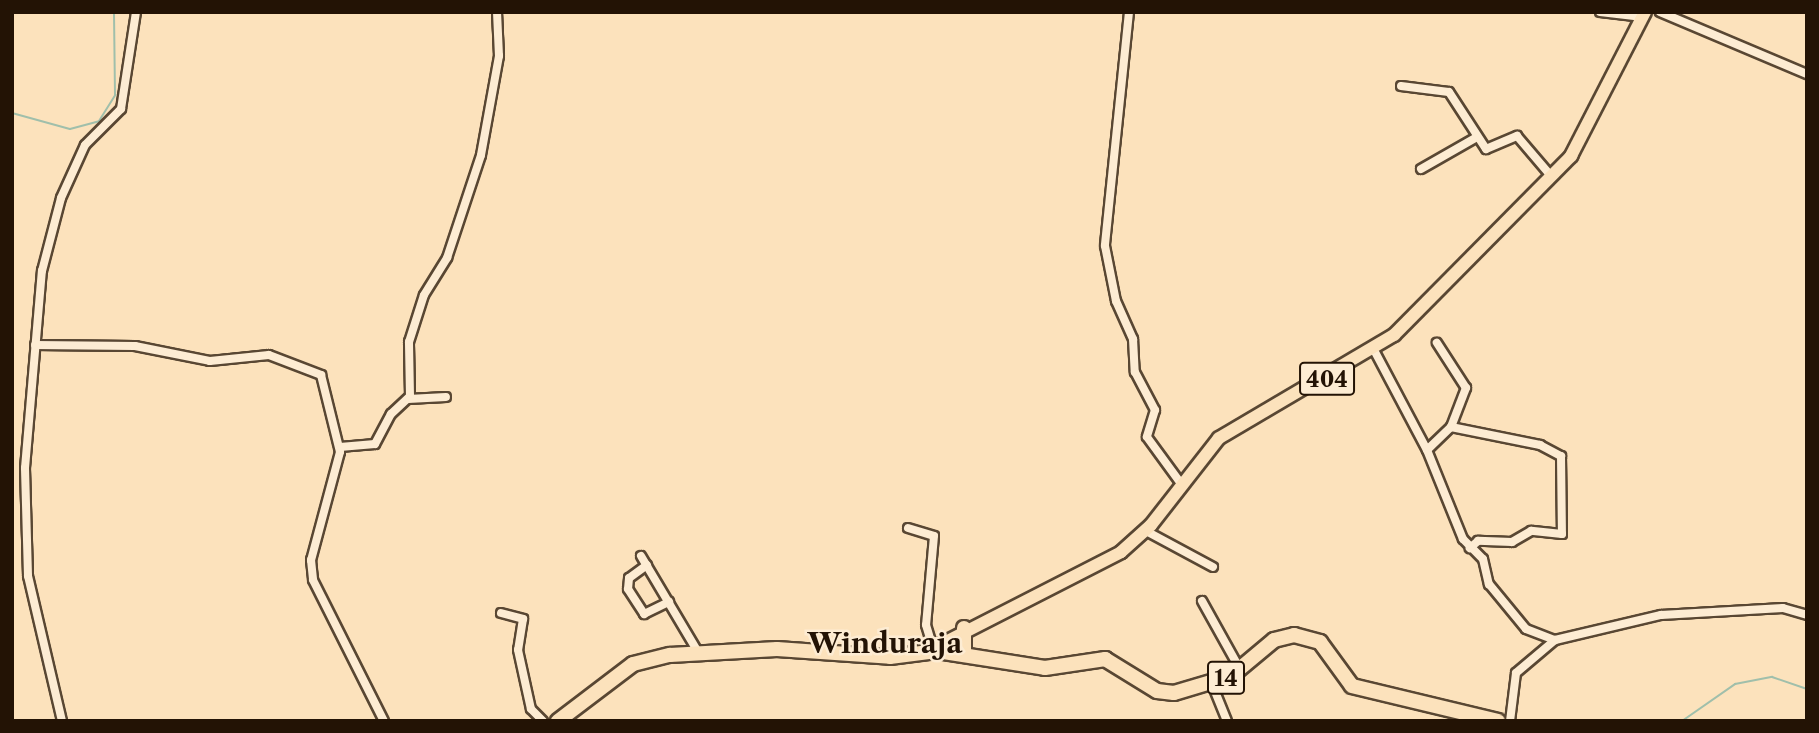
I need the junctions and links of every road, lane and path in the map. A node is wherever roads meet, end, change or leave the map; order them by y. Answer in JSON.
{"nodes":[{"id":1,"x":136,"y":12,"type":"edge"},
{"id":2,"x":497,"y":12,"type":"edge"},
{"id":3,"x":1129,"y":12,"type":"edge"},
{"id":4,"x":1600,"y":12,"type":"edge"},
{"id":5,"x":1660,"y":12,"type":"edge"},
{"id":6,"x":1644,"y":15,"type":"edge"},
{"id":7,"x":1807,"y":74,"type":"edge"},
{"id":8,"x":1401,"y":86,"type":"dead end"},
{"id":9,"x":1477,"y":137,"type":"junction"},
{"id":10,"x":1421,"y":169,"type":"dead end"},
{"id":11,"x":1552,"y":177,"type":"junction"},
{"id":12,"x":1437,"y":344,"type":"dead end"},
{"id":13,"x":35,"y":345,"type":"junction"},
{"id":14,"x":1374,"y":350,"type":"junction"},
{"id":15,"x":446,"y":397,"type":"dead end"},
{"id":16,"x":408,"y":399,"type":"junction"},
{"id":17,"x":1451,"y":427,"type":"junction"},
{"id":18,"x":340,"y":447,"type":"junction"},
{"id":19,"x":1427,"y":450,"type":"junction"},
{"id":20,"x":1182,"y":485,"type":"junction"},
{"id":21,"x":908,"y":528,"type":"dead end"},
{"id":22,"x":1146,"y":531,"type":"junction"},
{"id":23,"x":1470,"y":548,"type":"junction"},
{"id":24,"x":641,"y":556,"type":"dead end"},
{"id":25,"x":647,"y":565,"type":"junction"},
{"id":26,"x":1213,"y":567,"type":"dead end"},
{"id":27,"x":1202,"y":601,"type":"dead end"},
{"id":28,"x":669,"y":602,"type":"junction"},
{"id":29,"x":501,"y":613,"type":"dead end"},
{"id":30,"x":1807,"y":615,"type":"edge"},
{"id":31,"x":964,"y":628,"type":"junction"},
{"id":32,"x":1555,"y":640,"type":"junction"},
{"id":33,"x":929,"y":649,"type":"junction"},
{"id":34,"x":698,"y":652,"type":"junction"},
{"id":35,"x":964,"y":654,"type":"junction"},
{"id":36,"x":1241,"y":671,"type":"junction"},
{"id":37,"x":1212,"y":684,"type":"junction"},
{"id":38,"x":62,"y":721,"type":"edge"},
{"id":39,"x":384,"y":721,"type":"edge"},
{"id":40,"x":543,"y":721,"type":"edge"},
{"id":41,"x":558,"y":721,"type":"edge"},
{"id":42,"x":1227,"y":721,"type":"edge"},
{"id":43,"x":1498,"y":721,"type":"edge"},
{"id":44,"x":1510,"y":721,"type":"edge"}],
"edges":[{"from":1,"to":13,"type":"street"},
{"from":2,"to":16,"type":"street"},
{"from":3,"to":20,"type":"street"},
{"from":4,"to":6,"type":"street"},
{"from":5,"to":7,"type":"street"},
{"from":6,"to":11,"type":"main road","number":"404"},
{"from":8,"to":9,"type":"street"},
{"from":9,"to":10,"type":"street"},
{"from":9,"to":11,"type":"street"},
{"from":11,"to":14,"type":"main road","number":"404"},
{"from":12,"to":17,"type":"street"},
{"from":13,"to":18,"type":"street"},
{"from":13,"to":38,"type":"street"},
{"from":14,"to":19,"type":"street"},
{"from":14,"to":20,"type":"main road","number":"404"},
{"from":15,"to":16,"type":"street"},
{"from":16,"to":18,"type":"street"},
{"from":17,"to":19,"type":"street"},
{"from":17,"to":23,"type":"street"},
{"from":18,"to":39,"type":"street"},
{"from":19,"to":23,"type":"street"},
{"from":20,"to":22,"type":"main road","number":"404"},
{"from":21,"to":33,"type":"street"},
{"from":22,"to":26,"type":"street"},
{"from":22,"to":31,"type":"main road","number":"404"},
{"from":23,"to":32,"type":"street"},
{"from":24,"to":25,"type":"street"},
{"from":25,"to":28,"type":"street"},
{"from":25,"to":28,"type":"street"},
{"from":27,"to":36,"type":"street"},
{"from":28,"to":34,"type":"street"},
{"from":29,"to":40,"type":"street"},
{"from":30,"to":32,"type":"street"},
{"from":31,"to":33,"type":"main road","number":"404"},
{"from":31,"to":35,"type":"highway"},
{"from":32,"to":44,"type":"street"},
{"from":33,"to":34,"type":"highway","number":"14"},
{"from":33,"to":35,"type":"highway","number":"14"},
{"from":34,"to":41,"type":"highway","number":"14"},
{"from":35,"to":37,"type":"highway","number":"14"},
{"from":36,"to":37,"type":"highway","number":"14"},
{"from":36,"to":43,"type":"highway","number":"14"},
{"from":37,"to":42,"type":"street"}]}
